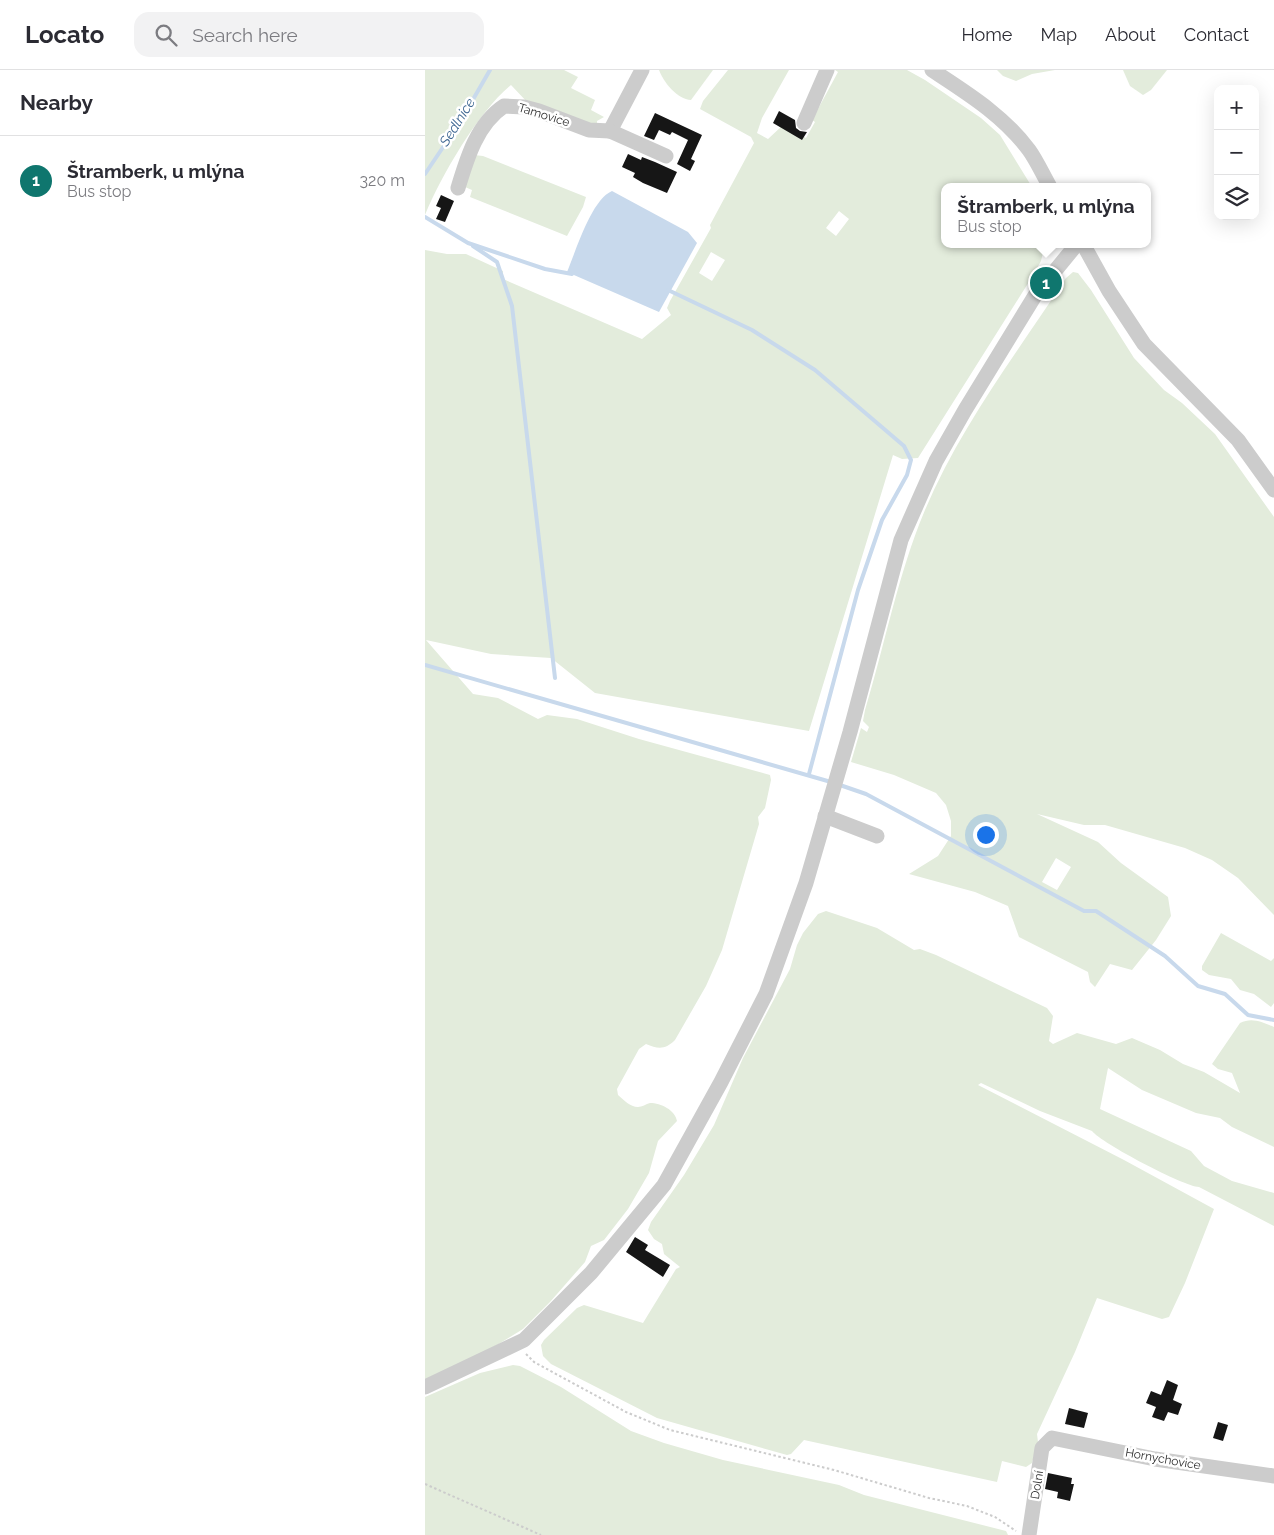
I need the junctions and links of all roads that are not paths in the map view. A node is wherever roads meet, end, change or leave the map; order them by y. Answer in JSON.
{"nodes":[{"id":1,"x":642,"y":70,"type":"edge"},
{"id":2,"x":827,"y":70,"type":"edge"},
{"id":3,"x":932,"y":70,"type":"edge"},
{"id":4,"x":803,"y":123,"type":"dead end"},
{"id":5,"x":610,"y":131,"type":"junction"},
{"id":6,"x":666,"y":156,"type":"dead end"},
{"id":7,"x":1047,"y":183,"type":"edge"},
{"id":8,"x":458,"y":188,"type":"dead end"},
{"id":9,"x":1074,"y":248,"type":"edge"},
{"id":10,"x":1085,"y":248,"type":"edge"},
{"id":11,"x":1274,"y":490,"type":"edge"},
{"id":12,"x":825,"y":816,"type":"junction"},
{"id":13,"x":877,"y":836,"type":"dead end"},
{"id":14,"x":425,"y":1387,"type":"edge"},
{"id":15,"x":1052,"y":1438,"type":"joint"},
{"id":16,"x":1274,"y":1476,"type":"edge"},
{"id":17,"x":1029,"y":1535,"type":"edge"}],
"edges":[{"from":1,"to":5,"type":"street"},
{"from":2,"to":4,"type":"street"},
{"from":3,"to":7,"type":"street"},
{"from":5,"to":6,"type":"street","name":"Tamovice"},
{"from":5,"to":8,"type":"street","name":"Tamovice"},
{"from":9,"to":12,"type":"street"},
{"from":10,"to":11,"type":"street"},
{"from":12,"to":13,"type":"street"},
{"from":12,"to":14,"type":"street"},
{"from":15,"to":16,"type":"street","name":"Hornychovice"},
{"from":15,"to":17,"type":"street","name":"Dolní"}]}
